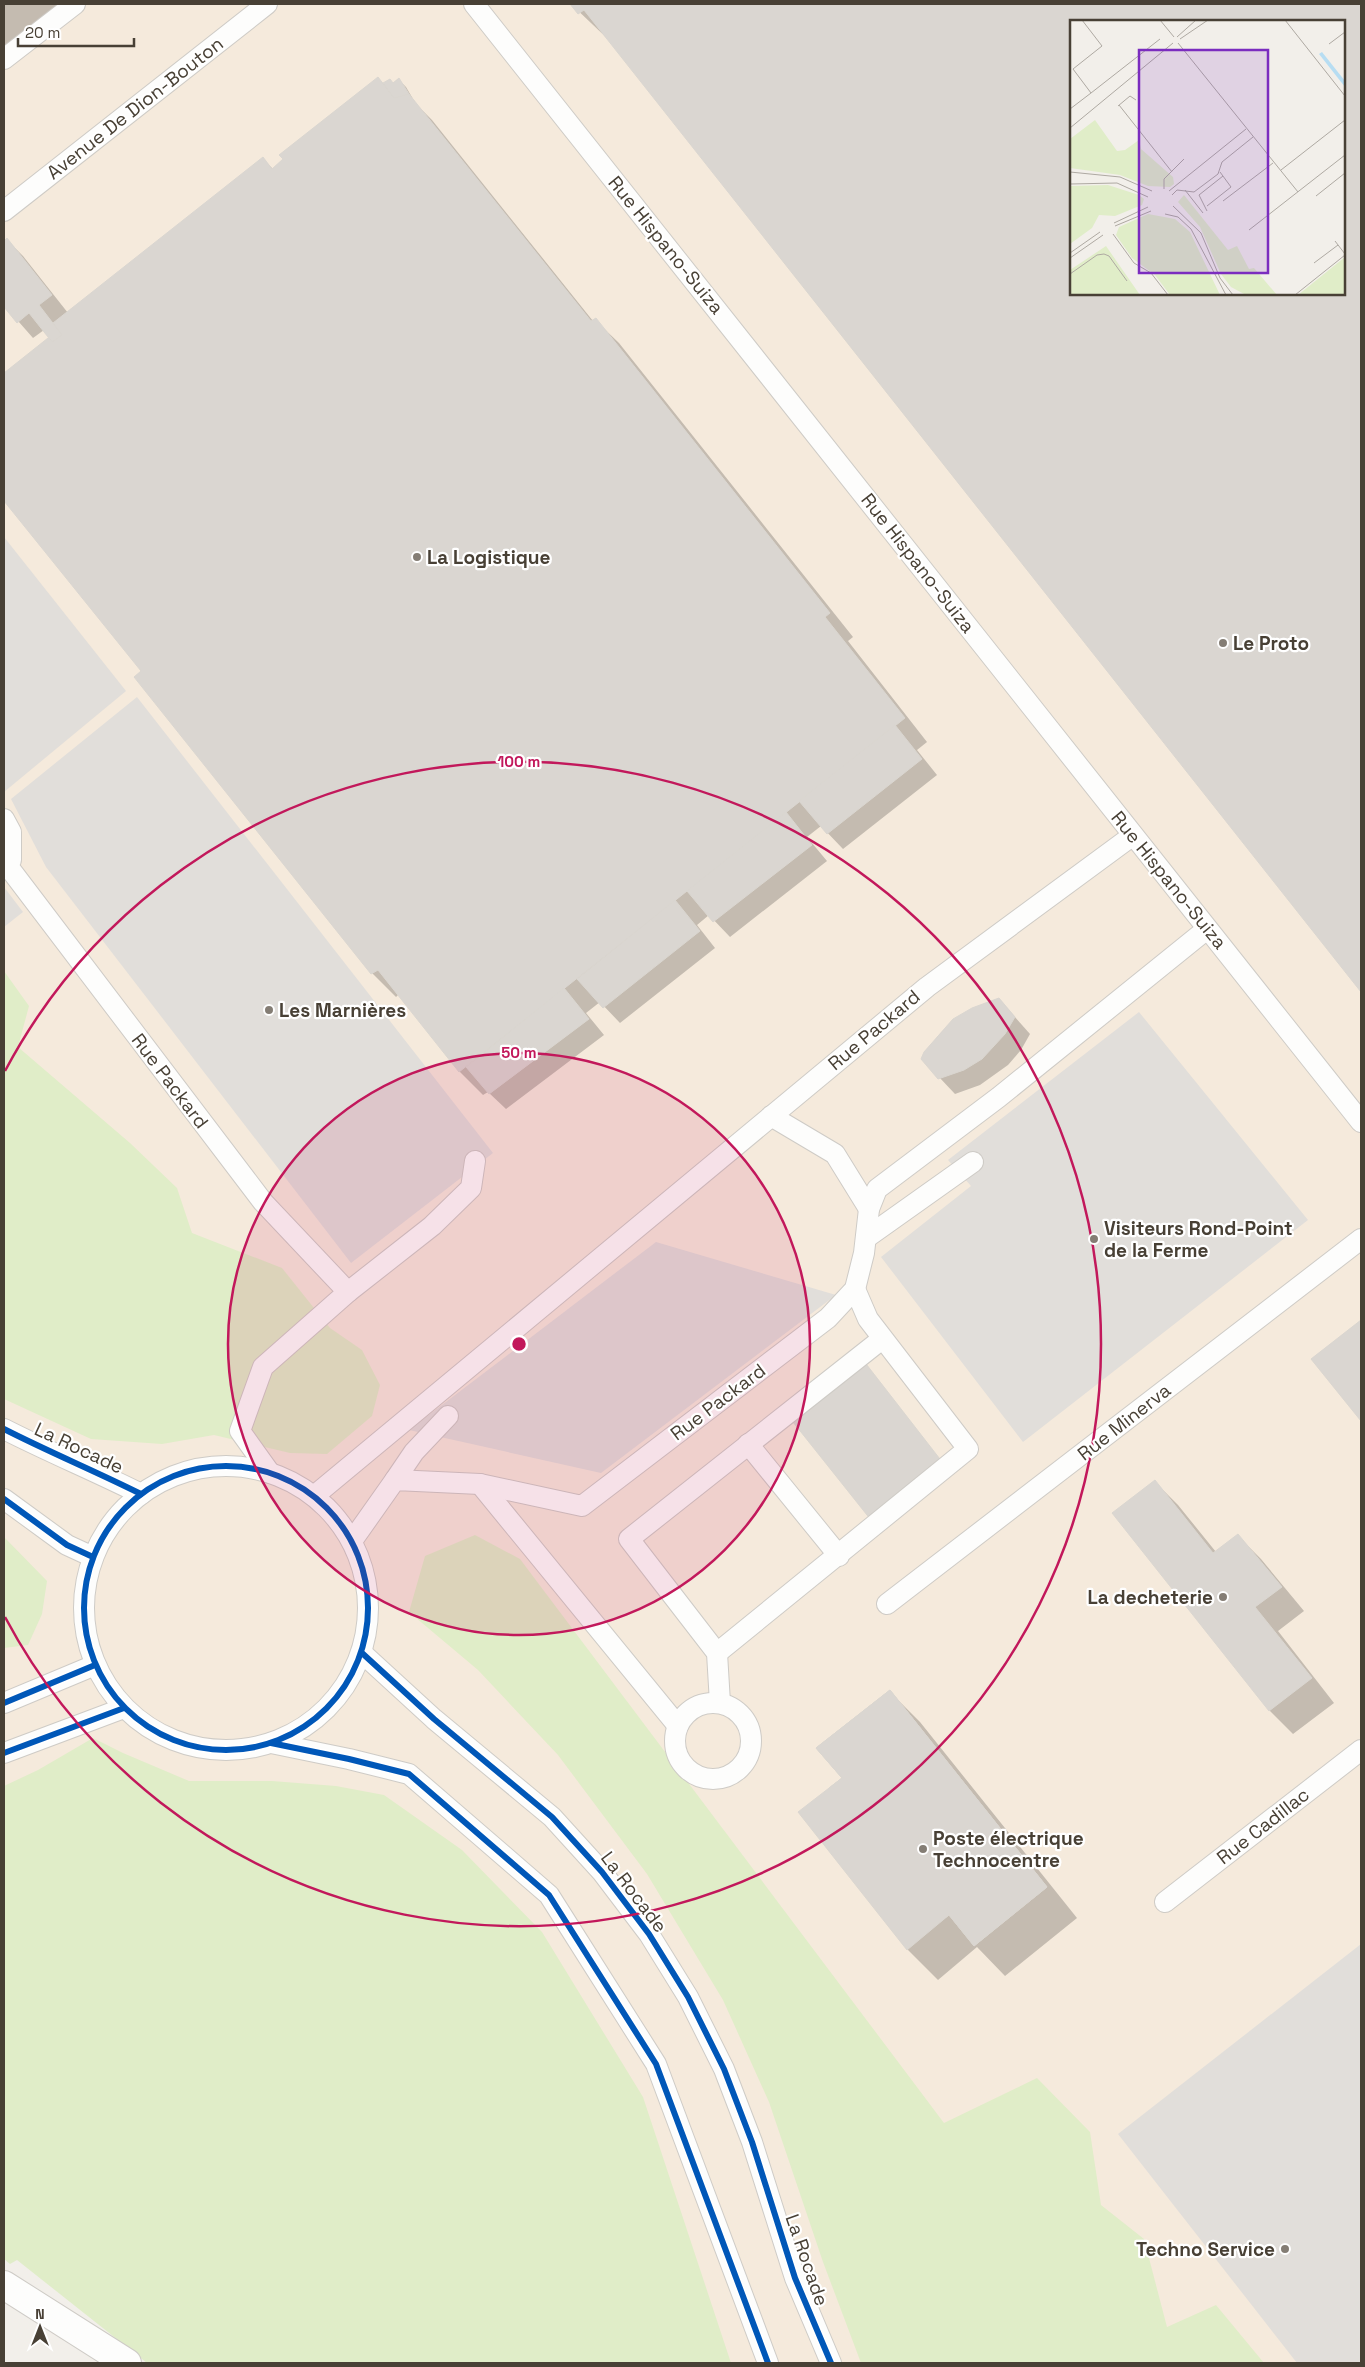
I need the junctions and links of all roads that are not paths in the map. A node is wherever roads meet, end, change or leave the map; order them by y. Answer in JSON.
{"nodes":[{"id":1,"x":75,"y":4,"type":"edge"},
{"id":2,"x":267,"y":4,"type":"edge"},
{"id":3,"x":474,"y":4,"type":"edge"},
{"id":4,"x":4,"y":59,"type":"edge"},
{"id":5,"x":4,"y":211,"type":"edge"},
{"id":6,"x":4,"y":820,"type":"edge"},
{"id":7,"x":1132,"y":836,"type":"junction"},
{"id":8,"x":5,"y":864,"type":"edge"},
{"id":9,"x":1207,"y":929,"type":"junction"},
{"id":10,"x":771,"y":1116,"type":"junction"},
{"id":11,"x":1361,"y":1122,"type":"edge"},
{"id":12,"x":475,"y":1161,"type":"dead end"},
{"id":13,"x":973,"y":1162,"type":"dead end"},
{"id":14,"x":869,"y":1210,"type":"junction"},
{"id":15,"x":866,"y":1238,"type":"junction"},
{"id":16,"x":1361,"y":1239,"type":"edge"},
{"id":17,"x":855,"y":1289,"type":"junction"},
{"id":18,"x":348,"y":1292,"type":"junction"},
{"id":19,"x":882,"y":1339,"type":"junction"},
{"id":20,"x":448,"y":1416,"type":"dead end"},
{"id":21,"x":4,"y":1429,"type":"edge"},
{"id":22,"x":748,"y":1444,"type":"junction"},
{"id":23,"x":270,"y":1473,"type":"junction"},
{"id":24,"x":395,"y":1480,"type":"junction"},
{"id":25,"x":480,"y":1484,"type":"junction"},
{"id":26,"x":141,"y":1494,"type":"junction"},
{"id":27,"x":314,"y":1496,"type":"junction"},
{"id":28,"x":4,"y":1499,"type":"edge"},
{"id":29,"x":352,"y":1541,"type":"junction"},
{"id":30,"x":839,"y":1556,"type":"junction"},
{"id":31,"x":93,"y":1557,"type":"junction"},
{"id":32,"x":887,"y":1604,"type":"dead end"},
{"id":33,"x":362,"y":1652,"type":"junction"},
{"id":34,"x":717,"y":1653,"type":"junction"},
{"id":35,"x":95,"y":1665,"type":"junction"},
{"id":36,"x":4,"y":1703,"type":"edge"},
{"id":37,"x":720,"y":1703,"type":"junction"},
{"id":38,"x":124,"y":1708,"type":"junction"},
{"id":39,"x":678,"y":1726,"type":"junction"},
{"id":40,"x":271,"y":1743,"type":"junction"},
{"id":41,"x":1361,"y":1750,"type":"edge"},
{"id":42,"x":4,"y":1753,"type":"edge"},
{"id":43,"x":1165,"y":1902,"type":"dead end"},
{"id":44,"x":4,"y":2285,"type":"edge"},
{"id":45,"x":127,"y":2363,"type":"edge"},
{"id":46,"x":768,"y":2363,"type":"edge"},
{"id":47,"x":832,"y":2363,"type":"edge"}],
"edges":[{"from":1,"to":4,"type":"lane"},
{"from":2,"to":5,"type":"lane","name":"Avenue De Dion-Bouton"},
{"from":3,"to":7,"type":"lane","name":"Rue Hispano-Suiza"},
{"from":6,"to":8,"type":"lane"},
{"from":7,"to":9,"type":"lane","name":"Rue Hispano-Suiza"},
{"from":7,"to":10,"type":"lane","name":"Rue Packard"},
{"from":8,"to":18,"type":"lane","name":"Rue Packard"},
{"from":9,"to":11,"type":"lane","name":"Rue Hispano-Suiza"},
{"from":9,"to":14,"type":"lane"},
{"from":10,"to":14,"type":"lane"},
{"from":10,"to":27,"type":"lane","name":"Rue Packard"},
{"from":12,"to":18,"type":"lane"},
{"from":13,"to":15,"type":"lane"},
{"from":14,"to":15,"type":"lane"},
{"from":15,"to":17,"type":"lane"},
{"from":16,"to":32,"type":"lane","name":"Rue Minerva"},
{"from":17,"to":19,"type":"lane"},
{"from":17,"to":25,"type":"lane","name":"Rue Packard"},
{"from":18,"to":23,"type":"lane"},
{"from":19,"to":22,"type":"lane"},
{"from":19,"to":30,"type":"lane"},
{"from":20,"to":24,"type":"lane"},
{"from":21,"to":26,"type":"lane","name":"La Rocade"},
{"from":22,"to":30,"type":"lane"},
{"from":22,"to":34,"type":"lane"},
{"from":23,"to":26,"type":"lane"},
{"from":23,"to":27,"type":"lane"},
{"from":24,"to":25,"type":"lane","name":"Rue Packard"},
{"from":24,"to":29,"type":"lane"},
{"from":25,"to":39,"type":"lane"},
{"from":26,"to":31,"type":"lane"},
{"from":27,"to":29,"type":"lane"},
{"from":28,"to":31,"type":"lane"},
{"from":29,"to":33,"type":"lane"},
{"from":30,"to":34,"type":"lane"},
{"from":31,"to":35,"type":"lane"},
{"from":33,"to":40,"type":"lane"},
{"from":33,"to":47,"type":"lane","name":"La Rocade"},
{"from":34,"to":37,"type":"lane"},
{"from":35,"to":36,"type":"lane"},
{"from":35,"to":38,"type":"lane"},
{"from":37,"to":39,"type":"lane"},
{"from":37,"to":39,"type":"lane"},
{"from":38,"to":40,"type":"lane"},
{"from":38,"to":42,"type":"lane"},
{"from":40,"to":46,"type":"lane"},
{"from":41,"to":43,"type":"lane","name":"Rue Cadillac"},
{"from":44,"to":45,"type":"street"}]}
